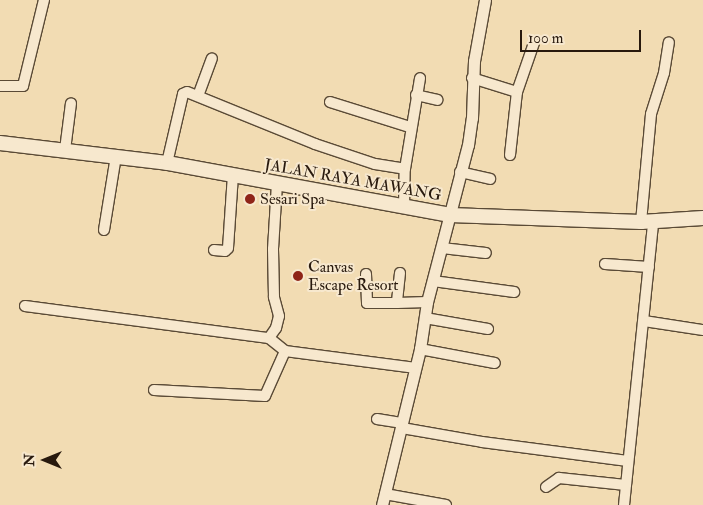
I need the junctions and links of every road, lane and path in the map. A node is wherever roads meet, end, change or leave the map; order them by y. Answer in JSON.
{"nodes":[{"id":1,"x":44,"y":0,"type":"edge"},
{"id":2,"x":485,"y":0,"type":"edge"},
{"id":3,"x":669,"y":42,"type":"dead end"},
{"id":4,"x":534,"y":43,"type":"dead end"},
{"id":5,"x":212,"y":58,"type":"dead end"},
{"id":6,"x":420,"y":78,"type":"dead end"},
{"id":7,"x":472,"y":78,"type":"junction"},
{"id":8,"x":0,"y":86,"type":"edge"},
{"id":9,"x":517,"y":92,"type":"junction"},
{"id":10,"x":416,"y":95,"type":"junction"},
{"id":11,"x":198,"y":96,"type":"junction"},
{"id":12,"x":437,"y":100,"type":"dead end"},
{"id":13,"x":330,"y":102,"type":"dead end"},
{"id":14,"x":71,"y":103,"type":"dead end"},
{"id":15,"x":410,"y":127,"type":"junction"},
{"id":16,"x":0,"y":143,"type":"edge"},
{"id":17,"x":65,"y":150,"type":"junction"},
{"id":18,"x":510,"y":155,"type":"dead end"},
{"id":19,"x":116,"y":156,"type":"junction"},
{"id":20,"x":167,"y":163,"type":"junction"},
{"id":21,"x":405,"y":169,"type":"junction"},
{"id":22,"x":460,"y":172,"type":"junction"},
{"id":23,"x":233,"y":174,"type":"junction"},
{"id":24,"x":490,"y":179,"type":"dead end"},
{"id":25,"x":277,"y":184,"type":"junction"},
{"id":26,"x":404,"y":208,"type":"junction"},
{"id":27,"x":450,"y":215,"type":"junction"},
{"id":28,"x":703,"y":218,"type":"edge"},
{"id":29,"x":647,"y":222,"type":"junction"},
{"id":30,"x":104,"y":230,"type":"dead end"},
{"id":31,"x":442,"y":248,"type":"junction"},
{"id":32,"x":214,"y":250,"type":"dead end"},
{"id":33,"x":486,"y":253,"type":"dead end"},
{"id":34,"x":605,"y":264,"type":"dead end"},
{"id":35,"x":649,"y":267,"type":"junction"},
{"id":36,"x":400,"y":273,"type":"dead end"},
{"id":37,"x":366,"y":274,"type":"dead end"},
{"id":38,"x":433,"y":281,"type":"junction"},
{"id":39,"x":514,"y":292,"type":"dead end"},
{"id":40,"x":428,"y":302,"type":"junction"},
{"id":41,"x":397,"y":303,"type":"junction"},
{"id":42,"x":25,"y":306,"type":"dead end"},
{"id":43,"x":424,"y":318,"type":"junction"},
{"id":44,"x":644,"y":321,"type":"junction"},
{"id":45,"x":488,"y":328,"type":"dead end"},
{"id":46,"x":703,"y":330,"type":"edge"},
{"id":47,"x":269,"y":338,"type":"junction"},
{"id":48,"x":420,"y":349,"type":"junction"},
{"id":49,"x":285,"y":351,"type":"junction"},
{"id":50,"x":495,"y":363,"type":"dead end"},
{"id":51,"x":416,"y":368,"type":"junction"},
{"id":52,"x":154,"y":390,"type":"dead end"},
{"id":53,"x":376,"y":419,"type":"dead end"},
{"id":54,"x":402,"y":425,"type":"junction"},
{"id":55,"x":628,"y":461,"type":"junction"},
{"id":56,"x":626,"y":485,"type":"junction"},
{"id":57,"x":546,"y":487,"type":"dead end"},
{"id":58,"x":383,"y":500,"type":"edge"},
{"id":59,"x":446,"y":505,"type":"edge"},
{"id":60,"x":624,"y":505,"type":"edge"}],
"edges":[{"from":1,"to":8,"type":"street"},
{"from":2,"to":7,"type":"street"},
{"from":3,"to":29,"type":"street"},
{"from":4,"to":9,"type":"street"},
{"from":5,"to":11,"type":"street"},
{"from":6,"to":10,"type":"street"},
{"from":7,"to":9,"type":"street"},
{"from":7,"to":22,"type":"street"},
{"from":9,"to":18,"type":"street"},
{"from":10,"to":12,"type":"street"},
{"from":10,"to":15,"type":"street"},
{"from":11,"to":20,"type":"street"},
{"from":11,"to":21,"type":"street"},
{"from":13,"to":15,"type":"street"},
{"from":14,"to":17,"type":"street"},
{"from":15,"to":21,"type":"street"},
{"from":16,"to":17,"type":"main road","name":"JALAN RAYA MAWANG"},
{"from":17,"to":19,"type":"main road","name":"JALAN RAYA MAWANG"},
{"from":19,"to":20,"type":"main road","name":"JALAN RAYA MAWANG"},
{"from":19,"to":30,"type":"street"},
{"from":20,"to":23,"type":"main road","name":"JALAN RAYA MAWANG"},
{"from":21,"to":26,"type":"street"},
{"from":22,"to":24,"type":"street"},
{"from":22,"to":27,"type":"street"},
{"from":23,"to":25,"type":"main road","name":"JALAN RAYA MAWANG"},
{"from":23,"to":32,"type":"street"},
{"from":25,"to":26,"type":"main road","name":"JALAN RAYA MAWANG"},
{"from":25,"to":47,"type":"street"},
{"from":26,"to":27,"type":"main road","name":"JALAN RAYA MAWANG"},
{"from":27,"to":29,"type":"main road","name":"JALAN RAYA MAWANG"},
{"from":27,"to":31,"type":"street"},
{"from":28,"to":29,"type":"main road","name":"JALAN RAYA MAWANG"},
{"from":29,"to":35,"type":"street"},
{"from":31,"to":33,"type":"street"},
{"from":31,"to":38,"type":"street"},
{"from":34,"to":35,"type":"street"},
{"from":35,"to":44,"type":"street"},
{"from":36,"to":41,"type":"street"},
{"from":37,"to":41,"type":"street"},
{"from":38,"to":39,"type":"street"},
{"from":38,"to":40,"type":"street"},
{"from":40,"to":41,"type":"street"},
{"from":40,"to":43,"type":"street"},
{"from":42,"to":47,"type":"street"},
{"from":43,"to":45,"type":"street"},
{"from":43,"to":48,"type":"street"},
{"from":44,"to":46,"type":"street"},
{"from":44,"to":55,"type":"street"},
{"from":47,"to":49,"type":"street"},
{"from":48,"to":50,"type":"street"},
{"from":48,"to":51,"type":"street"},
{"from":49,"to":51,"type":"street"},
{"from":49,"to":52,"type":"street"},
{"from":51,"to":54,"type":"street"},
{"from":53,"to":54,"type":"street"},
{"from":54,"to":55,"type":"street"},
{"from":54,"to":58,"type":"street"},
{"from":55,"to":56,"type":"street"},
{"from":56,"to":57,"type":"street"},
{"from":56,"to":60,"type":"street"},
{"from":58,"to":59,"type":"street"}]}
